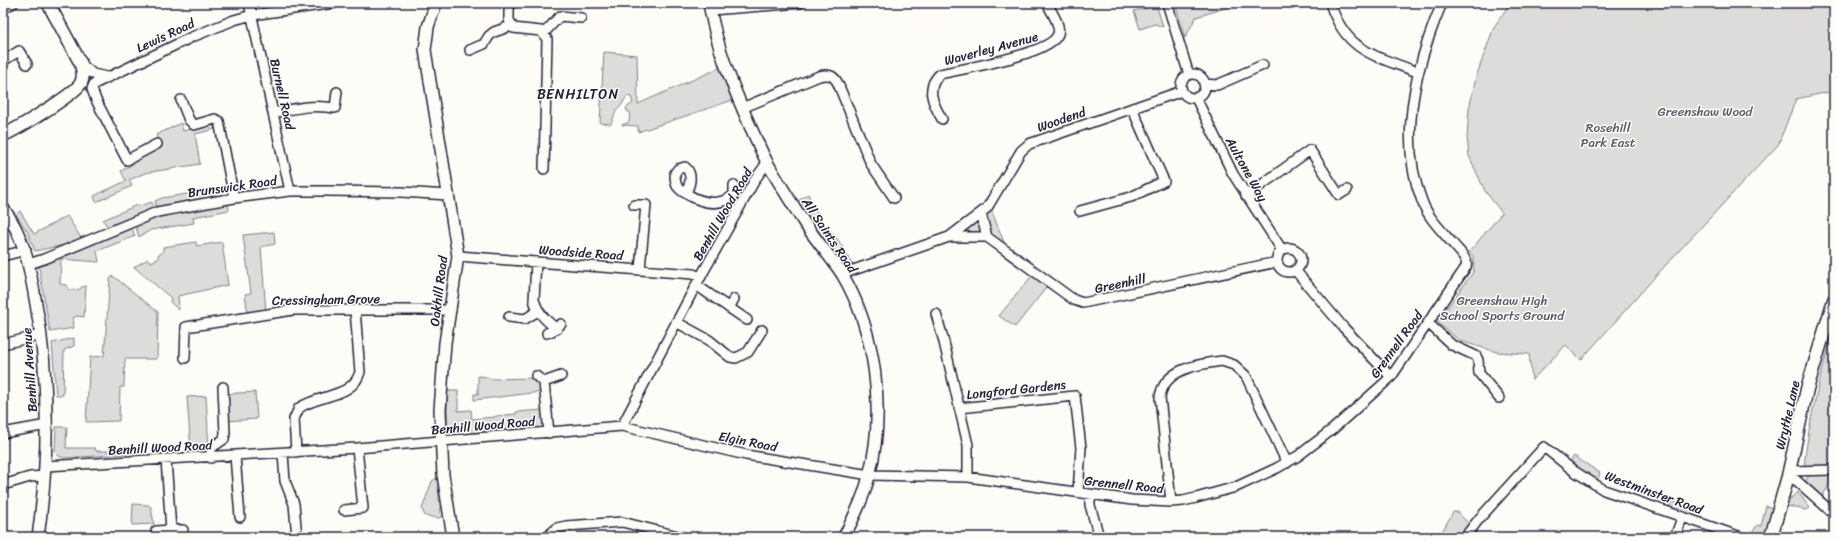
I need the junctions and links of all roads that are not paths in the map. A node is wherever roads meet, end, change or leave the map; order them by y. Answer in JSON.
{"nodes":[{"id":1,"x":15,"y":3,"type":"edge"},
{"id":2,"x":48,"y":3,"type":"edge"},
{"id":3,"x":249,"y":3,"type":"edge"},
{"id":4,"x":335,"y":3,"type":"edge"},
{"id":5,"x":436,"y":3,"type":"edge"},
{"id":6,"x":509,"y":3,"type":"edge"},
{"id":7,"x":800,"y":3,"type":"edge"},
{"id":8,"x":1047,"y":3,"type":"edge"},
{"id":9,"x":1166,"y":3,"type":"edge"},
{"id":10,"x":1330,"y":3,"type":"edge"},
{"id":11,"x":1442,"y":3,"type":"edge"},
{"id":12,"x":710,"y":6,"type":"edge"},
{"id":13,"x":3,"y":10,"type":"edge"},
{"id":14,"x":252,"y":14,"type":"junction"},
{"id":15,"x":581,"y":18,"type":"dead end"},
{"id":16,"x":511,"y":26,"type":"junction"},
{"id":17,"x":544,"y":33,"type":"junction"},
{"id":18,"x":470,"y":50,"type":"dead end"},
{"id":19,"x":3,"y":61,"type":"edge"},
{"id":20,"x":27,"y":64,"type":"dead end"},
{"id":21,"x":81,"y":64,"type":"junction"},
{"id":22,"x":1263,"y":65,"type":"dead end"},
{"id":23,"x":1417,"y":72,"type":"junction"},
{"id":24,"x":1189,"y":75,"type":"junction"},
{"id":25,"x":107,"y":77,"type":"junction"},
{"id":26,"x":1204,"y":84,"type":"junction"},
{"id":27,"x":1182,"y":91,"type":"junction"},
{"id":28,"x":337,"y":92,"type":"dead end"},
{"id":29,"x":1196,"y":98,"type":"junction"},
{"id":30,"x":181,"y":100,"type":"dead end"},
{"id":31,"x":742,"y":108,"type":"junction"},
{"id":32,"x":1132,"y":108,"type":"junction"},
{"id":33,"x":274,"y":113,"type":"junction"},
{"id":34,"x":942,"y":119,"type":"dead end"},
{"id":35,"x":3,"y":135,"type":"edge"},
{"id":36,"x":157,"y":144,"type":"dead end"},
{"id":37,"x":767,"y":163,"type":"junction"},
{"id":38,"x":544,"y":169,"type":"dead end"},
{"id":39,"x":734,"y":186,"type":"dead end"},
{"id":40,"x":1348,"y":190,"type":"dead end"},
{"id":41,"x":290,"y":191,"type":"junction"},
{"id":42,"x":686,"y":193,"type":"dead end"},
{"id":43,"x":448,"y":195,"type":"junction"},
{"id":44,"x":734,"y":195,"type":"junction"},
{"id":45,"x":1246,"y":196,"type":"junction"},
{"id":46,"x":234,"y":198,"type":"junction"},
{"id":47,"x":894,"y":198,"type":"dead end"},
{"id":48,"x":743,"y":200,"type":"junction"},
{"id":49,"x":634,"y":205,"type":"dead end"},
{"id":50,"x":3,"y":208,"type":"edge"},
{"id":51,"x":1080,"y":211,"type":"dead end"},
{"id":52,"x":982,"y":214,"type":"junction"},
{"id":53,"x":949,"y":237,"type":"junction"},
{"id":54,"x":987,"y":237,"type":"junction"},
{"id":55,"x":26,"y":250,"type":"junction"},
{"id":56,"x":1282,"y":250,"type":"junction"},
{"id":57,"x":3,"y":256,"type":"edge"},
{"id":58,"x":458,"y":256,"type":"junction"},
{"id":59,"x":536,"y":262,"type":"junction"},
{"id":60,"x":1277,"y":262,"type":"junction"},
{"id":61,"x":29,"y":264,"type":"junction"},
{"id":62,"x":640,"y":270,"type":"junction"},
{"id":63,"x":1294,"y":270,"type":"junction"},
{"id":64,"x":842,"y":274,"type":"junction"},
{"id":65,"x":701,"y":277,"type":"junction"},
{"id":66,"x":696,"y":286,"type":"junction"},
{"id":67,"x":734,"y":299,"type":"dead end"},
{"id":68,"x":1834,"y":300,"type":"edge"},
{"id":69,"x":729,"y":308,"type":"junction"},
{"id":70,"x":355,"y":310,"type":"junction"},
{"id":71,"x":451,"y":310,"type":"junction"},
{"id":72,"x":538,"y":311,"type":"junction"},
{"id":73,"x":936,"y":314,"type":"dead end"},
{"id":74,"x":509,"y":317,"type":"dead end"},
{"id":75,"x":747,"y":320,"type":"dead end"},
{"id":76,"x":676,"y":322,"type":"junction"},
{"id":77,"x":1428,"y":323,"type":"junction"},
{"id":78,"x":762,"y":330,"type":"dead end"},
{"id":79,"x":547,"y":333,"type":"dead end"},
{"id":80,"x":41,"y":335,"type":"junction"},
{"id":81,"x":3,"y":344,"type":"edge"},
{"id":82,"x":185,"y":358,"type":"dead end"},
{"id":83,"x":536,"y":376,"type":"dead end"},
{"id":84,"x":561,"y":376,"type":"dead end"},
{"id":85,"x":1391,"y":377,"type":"junction"},
{"id":86,"x":544,"y":382,"type":"junction"},
{"id":87,"x":223,"y":387,"type":"dead end"},
{"id":88,"x":1499,"y":398,"type":"dead end"},
{"id":89,"x":959,"y":408,"type":"junction"},
{"id":90,"x":47,"y":425,"type":"junction"},
{"id":91,"x":622,"y":426,"type":"junction"},
{"id":92,"x":3,"y":433,"type":"edge"},
{"id":93,"x":549,"y":433,"type":"junction"},
{"id":94,"x":440,"y":442,"type":"junction"},
{"id":95,"x":357,"y":448,"type":"junction"},
{"id":96,"x":296,"y":452,"type":"junction"},
{"id":97,"x":283,"y":453,"type":"junction"},
{"id":98,"x":235,"y":456,"type":"junction"},
{"id":99,"x":211,"y":458,"type":"junction"},
{"id":100,"x":166,"y":460,"type":"junction"},
{"id":101,"x":1287,"y":463,"type":"junction"},
{"id":102,"x":1834,"y":470,"type":"edge"},
{"id":103,"x":45,"y":471,"type":"junction"},
{"id":104,"x":1788,"y":474,"type":"junction"},
{"id":105,"x":870,"y":475,"type":"junction"},
{"id":106,"x":968,"y":477,"type":"junction"},
{"id":107,"x":3,"y":485,"type":"edge"},
{"id":108,"x":1078,"y":492,"type":"junction"},
{"id":109,"x":1090,"y":495,"type":"junction"},
{"id":110,"x":1171,"y":502,"type":"junction"},
{"id":111,"x":344,"y":510,"type":"dead end"},
{"id":112,"x":1834,"y":514,"type":"edge"},
{"id":113,"x":240,"y":517,"type":"dead end"},
{"id":114,"x":1682,"y":518,"type":"junction"},
{"id":115,"x":171,"y":530,"type":"junction"},
{"id":116,"x":183,"y":530,"type":"dead end"},
{"id":117,"x":156,"y":531,"type":"dead end"},
{"id":118,"x":38,"y":537,"type":"edge"},
{"id":119,"x":297,"y":537,"type":"edge"},
{"id":120,"x":453,"y":537,"type":"edge"},
{"id":121,"x":551,"y":537,"type":"edge"},
{"id":122,"x":682,"y":537,"type":"edge"},
{"id":123,"x":844,"y":537,"type":"edge"},
{"id":124,"x":1099,"y":537,"type":"edge"},
{"id":125,"x":1465,"y":537,"type":"edge"},
{"id":126,"x":1675,"y":537,"type":"edge"},
{"id":127,"x":1742,"y":537,"type":"edge"},
{"id":128,"x":1771,"y":537,"type":"edge"}],
"edges":[{"from":1,"to":13,"type":"street"},
{"from":2,"to":21,"type":"main road"},
{"from":3,"to":14,"type":"street","name":"Burnell Road"},
{"from":4,"to":14,"type":"street","name":"Lewis Road"},
{"from":5,"to":43,"type":"street","name":"Oakhill Road"},
{"from":6,"to":16,"type":"street"},
{"from":7,"to":12,"type":"street"},
{"from":8,"to":34,"type":"street","name":"Waverley Avenue"},
{"from":9,"to":24,"type":"street"},
{"from":10,"to":23,"type":"street"},
{"from":11,"to":23,"type":"street"},
{"from":12,"to":31,"type":"street","name":"All Saints Road"},
{"from":14,"to":25,"type":"street","name":"Lewis Road"},
{"from":14,"to":33,"type":"street","name":"Burnell Road"},
{"from":15,"to":17,"type":"street"},
{"from":16,"to":17,"type":"street"},
{"from":16,"to":18,"type":"street"},
{"from":17,"to":38,"type":"street"},
{"from":19,"to":20,"type":"street"},
{"from":21,"to":25,"type":"street"},
{"from":21,"to":35,"type":"main road"},
{"from":22,"to":26,"type":"street"},
{"from":23,"to":77,"type":"street","name":"Grennell Road"},
{"from":24,"to":26,"type":"street"},
{"from":24,"to":27,"type":"street"},
{"from":25,"to":36,"type":"street","name":"Lewis Road"},
{"from":26,"to":29,"type":"street"},
{"from":27,"to":29,"type":"street"},
{"from":27,"to":32,"type":"street","name":"Woodend"},
{"from":28,"to":33,"type":"street"},
{"from":29,"to":45,"type":"street","name":"Aultone Way"},
{"from":30,"to":46,"type":"street"},
{"from":31,"to":37,"type":"street","name":"All Saints Road"},
{"from":31,"to":47,"type":"street"},
{"from":32,"to":51,"type":"street"},
{"from":32,"to":52,"type":"street","name":"Woodend"},
{"from":33,"to":41,"type":"street","name":"Burnell Road"},
{"from":37,"to":48,"type":"street","name":"Benhill Wood Road"},
{"from":37,"to":64,"type":"street","name":"All Saints Road"},
{"from":39,"to":44,"type":"street"},
{"from":40,"to":45,"type":"street"},
{"from":41,"to":43,"type":"street","name":"Brunswick Road"},
{"from":41,"to":46,"type":"street","name":"Brunswick Road"},
{"from":42,"to":44,"type":"street"},
{"from":43,"to":58,"type":"street","name":"Oakhill Road"},
{"from":44,"to":48,"type":"street"},
{"from":45,"to":56,"type":"street","name":"Aultone Way"},
{"from":46,"to":61,"type":"street","name":"Brunswick Road"},
{"from":48,"to":65,"type":"street","name":"Benhill Wood Road"},
{"from":49,"to":62,"type":"street"},
{"from":50,"to":55,"type":"street","name":"Benhill Avenue"},
{"from":52,"to":53,"type":"street","name":"Woodend"},
{"from":52,"to":54,"type":"street"},
{"from":53,"to":54,"type":"street","name":"Woodend"},
{"from":53,"to":64,"type":"street","name":"Woodend"},
{"from":54,"to":60,"type":"street","name":"Greenhill"},
{"from":55,"to":57,"type":"street"},
{"from":55,"to":61,"type":"street","name":"Benhill Avenue"},
{"from":56,"to":60,"type":"street"},
{"from":56,"to":63,"type":"street"},
{"from":58,"to":59,"type":"street","name":"Woodside Road"},
{"from":58,"to":71,"type":"street","name":"Oakhill Road"},
{"from":59,"to":62,"type":"street","name":"Woodside Road"},
{"from":59,"to":72,"type":"street"},
{"from":60,"to":63,"type":"street"},
{"from":61,"to":80,"type":"street","name":"Benhill Avenue"},
{"from":62,"to":65,"type":"street","name":"Woodside Road"},
{"from":63,"to":85,"type":"street"},
{"from":64,"to":105,"type":"street","name":"All Saints Road"},
{"from":65,"to":66,"type":"street","name":"Benhill Wood Road"},
{"from":66,"to":69,"type":"street"},
{"from":66,"to":76,"type":"street","name":"Benhill Wood Road"},
{"from":67,"to":69,"type":"street"},
{"from":68,"to":104,"type":"main road","name":"Wrythe Lane"},
{"from":69,"to":75,"type":"street"},
{"from":70,"to":71,"type":"street","name":"Cressingham Grove"},
{"from":70,"to":82,"type":"street","name":"Cressingham Grove"},
{"from":70,"to":96,"type":"street"},
{"from":71,"to":94,"type":"street","name":"Oakhill Road"},
{"from":72,"to":74,"type":"street"},
{"from":72,"to":79,"type":"street"},
{"from":73,"to":89,"type":"street"},
{"from":76,"to":78,"type":"street"},
{"from":76,"to":91,"type":"street","name":"Benhill Wood Road"},
{"from":77,"to":85,"type":"street","name":"Grennell Road"},
{"from":77,"to":88,"type":"street"},
{"from":80,"to":81,"type":"street"},
{"from":80,"to":90,"type":"street","name":"Benhill Avenue"},
{"from":83,"to":86,"type":"street"},
{"from":84,"to":86,"type":"street"},
{"from":85,"to":101,"type":"street","name":"Grennell Road"},
{"from":86,"to":93,"type":"street"},
{"from":87,"to":99,"type":"street"},
{"from":89,"to":106,"type":"street"},
{"from":89,"to":108,"type":"street","name":"Longford Gardens"},
{"from":90,"to":92,"type":"street"},
{"from":90,"to":103,"type":"street","name":"Benhill Avenue"},
{"from":91,"to":93,"type":"street","name":"Benhill Wood Road"},
{"from":91,"to":105,"type":"street","name":"Elgin Road"},
{"from":93,"to":94,"type":"street","name":"Benhill Wood Road"},
{"from":94,"to":95,"type":"street","name":"Benhill Wood Road"},
{"from":94,"to":120,"type":"street","name":"Oakhill Road"},
{"from":95,"to":96,"type":"street","name":"Benhill Wood Road"},
{"from":95,"to":111,"type":"street"},
{"from":96,"to":97,"type":"street","name":"Benhill Wood Road"},
{"from":97,"to":98,"type":"street","name":"Benhill Wood Road"},
{"from":97,"to":119,"type":"street"},
{"from":98,"to":99,"type":"street","name":"Benhill Wood Road"},
{"from":98,"to":113,"type":"street"},
{"from":99,"to":100,"type":"street","name":"Benhill Wood Road"},
{"from":100,"to":103,"type":"street","name":"Benhill Wood Road"},
{"from":100,"to":115,"type":"street"},
{"from":101,"to":110,"type":"street","name":"Grennell Road"},
{"from":101,"to":110,"type":"street"},
{"from":102,"to":104,"type":"street"},
{"from":103,"to":107,"type":"street","name":"Benhill Wood Road"},
{"from":103,"to":118,"type":"street","name":"Benhill Avenue"},
{"from":104,"to":112,"type":"street"},
{"from":104,"to":128,"type":"main road","name":"Wrythe Lane"},
{"from":105,"to":106,"type":"street","name":"Grennell Road"},
{"from":105,"to":123,"type":"street","name":"All Saints Road"},
{"from":106,"to":108,"type":"street","name":"Grennell Road"},
{"from":108,"to":109,"type":"street","name":"Grennell Road"},
{"from":109,"to":110,"type":"street","name":"Grennell Road"},
{"from":109,"to":124,"type":"street"},
{"from":114,"to":125,"type":"street","name":"Westminster Road"},
{"from":114,"to":126,"type":"street"},
{"from":114,"to":127,"type":"street","name":"Westminster Road"},
{"from":115,"to":116,"type":"street"},
{"from":115,"to":117,"type":"street"},
{"from":121,"to":122,"type":"street"}]}
